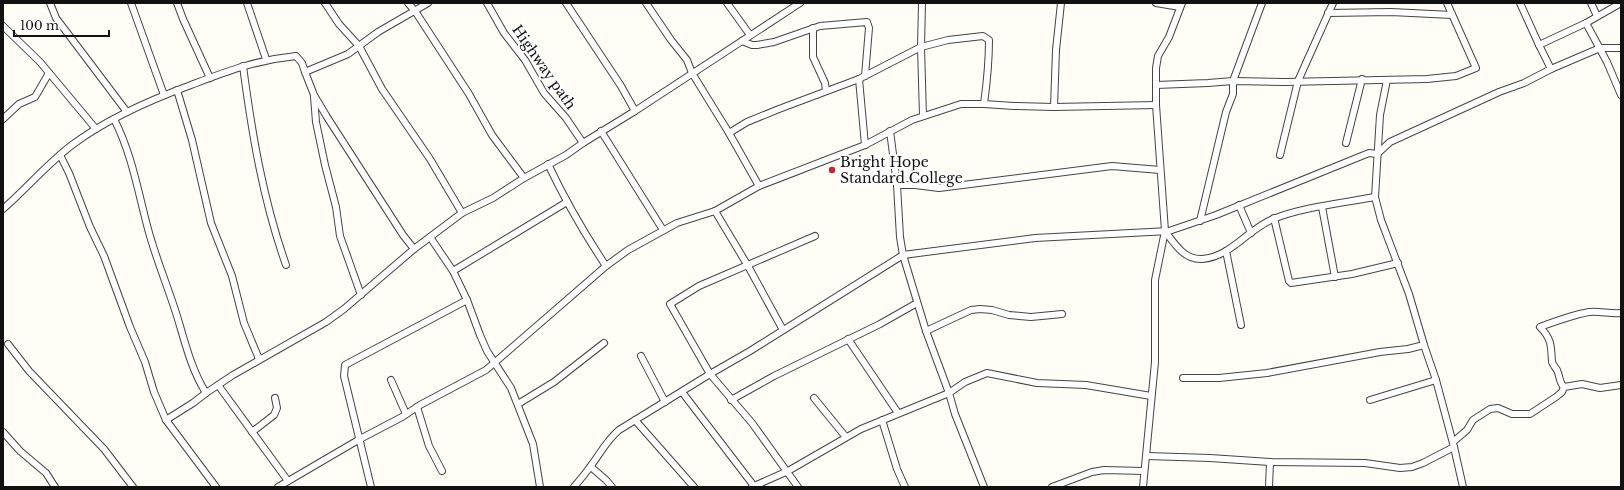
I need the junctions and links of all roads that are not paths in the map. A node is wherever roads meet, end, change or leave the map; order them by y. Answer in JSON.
{"nodes":[{"id":1,"x":50,"y":3,"type":"edge"},
{"id":2,"x":131,"y":3,"type":"edge"},
{"id":3,"x":177,"y":3,"type":"edge"},
{"id":4,"x":247,"y":3,"type":"edge"},
{"id":5,"x":326,"y":3,"type":"edge"},
{"id":6,"x":408,"y":3,"type":"edge"},
{"id":7,"x":428,"y":3,"type":"edge"},
{"id":8,"x":487,"y":3,"type":"edge"},
{"id":9,"x":566,"y":3,"type":"edge"},
{"id":10,"x":646,"y":3,"type":"edge"},
{"id":11,"x":726,"y":3,"type":"edge"},
{"id":12,"x":800,"y":3,"type":"edge"},
{"id":13,"x":922,"y":3,"type":"edge"},
{"id":14,"x":1061,"y":3,"type":"edge"},
{"id":15,"x":1156,"y":3,"type":"edge"},
{"id":16,"x":1262,"y":3,"type":"edge"},
{"id":17,"x":1333,"y":3,"type":"edge"},
{"id":18,"x":1447,"y":3,"type":"edge"},
{"id":19,"x":1520,"y":3,"type":"edge"},
{"id":20,"x":1591,"y":3,"type":"edge"},
{"id":21,"x":1621,"y":3,"type":"edge"},
{"id":22,"x":1181,"y":5,"type":"edge"},
{"id":23,"x":415,"y":12,"type":"junction"},
{"id":24,"x":1328,"y":13,"type":"junction"},
{"id":25,"x":1452,"y":14,"type":"junction"},
{"id":26,"x":1597,"y":16,"type":"junction"},
{"id":27,"x":1586,"y":23,"type":"junction"},
{"id":28,"x":3,"y":26,"type":"edge"},
{"id":29,"x":813,"y":28,"type":"junction"},
{"id":30,"x":750,"y":35,"type":"junction"},
{"id":31,"x":742,"y":40,"type":"junction"},
{"id":32,"x":1539,"y":45,"type":"junction"},
{"id":33,"x":359,"y":46,"type":"junction"},
{"id":34,"x":921,"y":47,"type":"junction"},
{"id":35,"x":1600,"y":48,"type":"junction"},
{"id":36,"x":1621,"y":48,"type":"edge"},
{"id":37,"x":266,"y":60,"type":"junction"},
{"id":38,"x":244,"y":66,"type":"junction"},
{"id":39,"x":1551,"y":69,"type":"junction"},
{"id":40,"x":305,"y":72,"type":"junction"},
{"id":41,"x":49,"y":73,"type":"junction"},
{"id":42,"x":692,"y":73,"type":"junction"},
{"id":43,"x":210,"y":78,"type":"junction"},
{"id":44,"x":862,"y":78,"type":"junction"},
{"id":45,"x":1362,"y":79,"type":"junction"},
{"id":46,"x":1387,"y":80,"type":"junction"},
{"id":47,"x":1233,"y":81,"type":"junction"},
{"id":48,"x":1298,"y":81,"type":"junction"},
{"id":49,"x":825,"y":83,"type":"junction"},
{"id":50,"x":1156,"y":85,"type":"junction"},
{"id":51,"x":838,"y":86,"type":"junction"},
{"id":52,"x":177,"y":90,"type":"junction"},
{"id":53,"x":826,"y":91,"type":"junction"},
{"id":54,"x":314,"y":94,"type":"junction"},
{"id":55,"x":164,"y":95,"type":"junction"},
{"id":56,"x":1621,"y":95,"type":"edge"},
{"id":57,"x":984,"y":104,"type":"junction"},
{"id":58,"x":1156,"y":105,"type":"junction"},
{"id":59,"x":1054,"y":107,"type":"junction"},
{"id":60,"x":636,"y":111,"type":"junction"},
{"id":61,"x":127,"y":112,"type":"junction"},
{"id":62,"x":923,"y":116,"type":"junction"},
{"id":63,"x":3,"y":118,"type":"edge"},
{"id":64,"x":114,"y":119,"type":"junction"},
{"id":65,"x":96,"y":129,"type":"junction"},
{"id":66,"x":601,"y":131,"type":"junction"},
{"id":67,"x":890,"y":131,"type":"junction"},
{"id":68,"x":729,"y":133,"type":"junction"},
{"id":69,"x":583,"y":143,"type":"junction"},
{"id":70,"x":1346,"y":143,"type":"dead end"},
{"id":71,"x":865,"y":144,"type":"junction"},
{"id":72,"x":1377,"y":154,"type":"junction"},
{"id":73,"x":60,"y":155,"type":"junction"},
{"id":74,"x":1280,"y":155,"type":"dead end"},
{"id":75,"x":548,"y":164,"type":"junction"},
{"id":76,"x":1160,"y":170,"type":"junction"},
{"id":77,"x":524,"y":178,"type":"junction"},
{"id":78,"x":898,"y":185,"type":"junction"},
{"id":79,"x":759,"y":186,"type":"junction"},
{"id":80,"x":1375,"y":197,"type":"junction"},
{"id":81,"x":567,"y":202,"type":"junction"},
{"id":82,"x":1239,"y":205,"type":"junction"},
{"id":83,"x":1322,"y":207,"type":"junction"},
{"id":84,"x":3,"y":209,"type":"edge"},
{"id":85,"x":715,"y":211,"type":"junction"},
{"id":86,"x":462,"y":213,"type":"junction"},
{"id":87,"x":1274,"y":218,"type":"junction"},
{"id":88,"x":1200,"y":221,"type":"junction"},
{"id":89,"x":663,"y":230,"type":"junction"},
{"id":90,"x":1165,"y":231,"type":"junction"},
{"id":91,"x":1250,"y":233,"type":"junction"},
{"id":92,"x":815,"y":236,"type":"dead end"},
{"id":93,"x":430,"y":238,"type":"junction"},
{"id":94,"x":414,"y":249,"type":"junction"},
{"id":95,"x":1226,"y":251,"type":"junction"},
{"id":96,"x":903,"y":255,"type":"junction"},
{"id":97,"x":1398,"y":263,"type":"junction"},
{"id":98,"x":286,"y":265,"type":"dead end"},
{"id":99,"x":606,"y":266,"type":"junction"},
{"id":100,"x":748,"y":266,"type":"junction"},
{"id":101,"x":453,"y":271,"type":"junction"},
{"id":102,"x":1335,"y":277,"type":"junction"},
{"id":103,"x":361,"y":295,"type":"junction"},
{"id":104,"x":467,"y":300,"type":"junction"},
{"id":105,"x":917,"y":303,"type":"junction"},
{"id":106,"x":1621,"y":313,"type":"edge"},
{"id":107,"x":1062,"y":314,"type":"dead end"},
{"id":108,"x":1241,"y":325,"type":"dead end"},
{"id":109,"x":783,"y":330,"type":"junction"},
{"id":110,"x":926,"y":331,"type":"junction"},
{"id":111,"x":848,"y":339,"type":"junction"},
{"id":112,"x":604,"y":343,"type":"dead end"},
{"id":113,"x":8,"y":344,"type":"dead end"},
{"id":114,"x":1424,"y":345,"type":"junction"},
{"id":115,"x":641,"y":356,"type":"dead end"},
{"id":116,"x":259,"y":359,"type":"junction"},
{"id":117,"x":495,"y":361,"type":"junction"},
{"id":118,"x":710,"y":374,"type":"junction"},
{"id":119,"x":1182,"y":378,"type":"dead end"},
{"id":120,"x":391,"y":380,"type":"dead end"},
{"id":121,"x":1436,"y":380,"type":"junction"},
{"id":122,"x":218,"y":385,"type":"junction"},
{"id":123,"x":1621,"y":385,"type":"edge"},
{"id":124,"x":1564,"y":387,"type":"junction"},
{"id":125,"x":682,"y":392,"type":"junction"},
{"id":126,"x":206,"y":393,"type":"junction"},
{"id":127,"x":950,"y":393,"type":"junction"},
{"id":128,"x":1151,"y":396,"type":"junction"},
{"id":129,"x":275,"y":398,"type":"dead end"},
{"id":130,"x":814,"y":398,"type":"dead end"},
{"id":131,"x":731,"y":400,"type":"junction"},
{"id":132,"x":1370,"y":400,"type":"dead end"},
{"id":133,"x":665,"y":402,"type":"junction"},
{"id":134,"x":518,"y":404,"type":"junction"},
{"id":135,"x":417,"y":407,"type":"junction"},
{"id":136,"x":898,"y":413,"type":"junction"},
{"id":137,"x":406,"y":414,"type":"junction"},
{"id":138,"x":166,"y":420,"type":"junction"},
{"id":139,"x":635,"y":420,"type":"junction"},
{"id":140,"x":882,"y":420,"type":"junction"},
{"id":141,"x":3,"y":432,"type":"edge"},
{"id":142,"x":252,"y":432,"type":"junction"},
{"id":143,"x":845,"y":436,"type":"junction"},
{"id":144,"x":360,"y":439,"type":"junction"},
{"id":145,"x":1454,"y":445,"type":"junction"},
{"id":146,"x":1146,"y":456,"type":"junction"},
{"id":147,"x":1270,"y":462,"type":"junction"},
{"id":148,"x":591,"y":466,"type":"junction"},
{"id":149,"x":442,"y":471,"type":"dead end"},
{"id":150,"x":788,"y":471,"type":"junction"},
{"id":151,"x":1144,"y":471,"type":"junction"},
{"id":152,"x":288,"y":481,"type":"junction"},
{"id":153,"x":55,"y":487,"type":"edge"},
{"id":154,"x":133,"y":487,"type":"edge"},
{"id":155,"x":216,"y":487,"type":"edge"},
{"id":156,"x":278,"y":487,"type":"edge"},
{"id":157,"x":371,"y":487,"type":"edge"},
{"id":158,"x":540,"y":487,"type":"edge"},
{"id":159,"x":574,"y":487,"type":"edge"},
{"id":160,"x":612,"y":487,"type":"edge"},
{"id":161,"x":694,"y":487,"type":"edge"},
{"id":162,"x":753,"y":487,"type":"edge"},
{"id":163,"x":798,"y":487,"type":"edge"},
{"id":164,"x":905,"y":487,"type":"edge"},
{"id":165,"x":984,"y":487,"type":"edge"},
{"id":166,"x":1052,"y":487,"type":"edge"},
{"id":167,"x":1143,"y":487,"type":"edge"},
{"id":168,"x":1269,"y":487,"type":"edge"},
{"id":169,"x":1463,"y":487,"type":"edge"}],
"edges":[{"from":1,"to":61,"type":"street"},
{"from":2,"to":55,"type":"street"},
{"from":3,"to":43,"type":"street"},
{"from":4,"to":37,"type":"street"},
{"from":5,"to":33,"type":"street"},
{"from":6,"to":23,"type":"street"},
{"from":7,"to":23,"type":"street"},
{"from":8,"to":69,"type":"street","name":"Highway path"},
{"from":9,"to":60,"type":"street"},
{"from":10,"to":42,"type":"street"},
{"from":11,"to":30,"type":"street"},
{"from":12,"to":30,"type":"street"},
{"from":13,"to":34,"type":"street"},
{"from":14,"to":59,"type":"street"},
{"from":15,"to":22,"type":"street"},
{"from":16,"to":47,"type":"street"},
{"from":17,"to":24,"type":"street"},
{"from":18,"to":25,"type":"street"},
{"from":19,"to":32,"type":"street"},
{"from":20,"to":26,"type":"street"},
{"from":21,"to":26,"type":"street"},
{"from":22,"to":50,"type":"street"},
{"from":23,"to":33,"type":"street"},
{"from":23,"to":77,"type":"street"},
{"from":24,"to":25,"type":"street"},
{"from":24,"to":48,"type":"street"},
{"from":25,"to":46,"type":"street"},
{"from":26,"to":27,"type":"street"},
{"from":27,"to":32,"type":"street"},
{"from":27,"to":35,"type":"street"},
{"from":28,"to":41,"type":"street"},
{"from":29,"to":31,"type":"street"},
{"from":29,"to":44,"type":"street"},
{"from":29,"to":49,"type":"street"},
{"from":30,"to":31,"type":"street"},
{"from":31,"to":42,"type":"street"},
{"from":32,"to":39,"type":"street"},
{"from":33,"to":40,"type":"street"},
{"from":33,"to":86,"type":"street"},
{"from":34,"to":44,"type":"street"},
{"from":34,"to":57,"type":"street"},
{"from":34,"to":62,"type":"street"},
{"from":35,"to":36,"type":"street"},
{"from":35,"to":39,"type":"street"},
{"from":35,"to":56,"type":"street"},
{"from":37,"to":38,"type":"street"},
{"from":37,"to":40,"type":"street"},
{"from":38,"to":43,"type":"street"},
{"from":38,"to":98,"type":"street"},
{"from":39,"to":72,"type":"street"},
{"from":40,"to":54,"type":"street"},
{"from":41,"to":63,"type":"street"},
{"from":41,"to":65,"type":"street"},
{"from":42,"to":60,"type":"street"},
{"from":42,"to":68,"type":"street"},
{"from":43,"to":52,"type":"street"},
{"from":44,"to":51,"type":"street"},
{"from":44,"to":71,"type":"street"},
{"from":45,"to":46,"type":"street"},
{"from":45,"to":48,"type":"street"},
{"from":45,"to":70,"type":"street"},
{"from":46,"to":72,"type":"street"},
{"from":47,"to":48,"type":"street"},
{"from":47,"to":50,"type":"street"},
{"from":47,"to":88,"type":"street"},
{"from":48,"to":74,"type":"street"},
{"from":49,"to":51,"type":"street"},
{"from":49,"to":53,"type":"street"},
{"from":50,"to":58,"type":"street"},
{"from":51,"to":53,"type":"street"},
{"from":52,"to":55,"type":"street"},
{"from":52,"to":116,"type":"street"},
{"from":53,"to":68,"type":"street"},
{"from":54,"to":94,"type":"street"},
{"from":54,"to":103,"type":"street"},
{"from":55,"to":61,"type":"street"},
{"from":57,"to":59,"type":"street"},
{"from":57,"to":62,"type":"street"},
{"from":58,"to":59,"type":"street"},
{"from":58,"to":76,"type":"street"},
{"from":60,"to":66,"type":"street"},
{"from":61,"to":64,"type":"street"},
{"from":62,"to":67,"type":"street"},
{"from":64,"to":65,"type":"street"},
{"from":64,"to":126,"type":"street"},
{"from":65,"to":73,"type":"street"},
{"from":66,"to":69,"type":"street"},
{"from":66,"to":89,"type":"street"},
{"from":67,"to":71,"type":"street"},
{"from":67,"to":78,"type":"street"},
{"from":68,"to":79,"type":"street"},
{"from":69,"to":75,"type":"street"},
{"from":71,"to":79,"type":"street"},
{"from":72,"to":80,"type":"street"},
{"from":72,"to":82,"type":"street"},
{"from":73,"to":84,"type":"street"},
{"from":73,"to":138,"type":"street"},
{"from":75,"to":77,"type":"street"},
{"from":75,"to":81,"type":"street"},
{"from":76,"to":78,"type":"street"},
{"from":76,"to":90,"type":"street"},
{"from":77,"to":86,"type":"street"},
{"from":78,"to":96,"type":"street"},
{"from":79,"to":85,"type":"street"},
{"from":80,"to":83,"type":"street"},
{"from":80,"to":97,"type":"street"},
{"from":81,"to":99,"type":"street"},
{"from":81,"to":101,"type":"street"},
{"from":82,"to":88,"type":"street"},
{"from":82,"to":91,"type":"street"},
{"from":83,"to":87,"type":"street"},
{"from":83,"to":102,"type":"street"},
{"from":85,"to":89,"type":"street"},
{"from":85,"to":100,"type":"street"},
{"from":86,"to":93,"type":"street"},
{"from":87,"to":91,"type":"street"},
{"from":87,"to":102,"type":"street"},
{"from":88,"to":90,"type":"street"},
{"from":89,"to":99,"type":"street"},
{"from":90,"to":95,"type":"street"},
{"from":90,"to":96,"type":"street"},
{"from":90,"to":128,"type":"street"},
{"from":91,"to":95,"type":"street"},
{"from":92,"to":100,"type":"street"},
{"from":93,"to":94,"type":"street"},
{"from":93,"to":101,"type":"street"},
{"from":94,"to":103,"type":"street"},
{"from":95,"to":108,"type":"street"},
{"from":96,"to":105,"type":"street"},
{"from":96,"to":109,"type":"street"},
{"from":97,"to":102,"type":"street"},
{"from":97,"to":114,"type":"street"},
{"from":99,"to":117,"type":"street"},
{"from":100,"to":109,"type":"street"},
{"from":100,"to":118,"type":"street"},
{"from":101,"to":104,"type":"street"},
{"from":103,"to":116,"type":"street"},
{"from":104,"to":117,"type":"street"},
{"from":104,"to":144,"type":"street"},
{"from":105,"to":110,"type":"street"},
{"from":105,"to":111,"type":"street"},
{"from":106,"to":124,"type":"street"},
{"from":107,"to":110,"type":"street"},
{"from":109,"to":118,"type":"street"},
{"from":110,"to":127,"type":"street"},
{"from":111,"to":131,"type":"street"},
{"from":111,"to":136,"type":"street"},
{"from":112,"to":134,"type":"street"},
{"from":113,"to":154,"type":"street"},
{"from":114,"to":119,"type":"street"},
{"from":114,"to":121,"type":"street"},
{"from":115,"to":133,"type":"street"},
{"from":116,"to":122,"type":"street"},
{"from":117,"to":134,"type":"street"},
{"from":117,"to":135,"type":"street"},
{"from":118,"to":125,"type":"street"},
{"from":118,"to":131,"type":"street"},
{"from":120,"to":137,"type":"street"},
{"from":121,"to":132,"type":"street"},
{"from":121,"to":145,"type":"street"},
{"from":122,"to":126,"type":"street"},
{"from":122,"to":142,"type":"street"},
{"from":123,"to":124,"type":"street"},
{"from":124,"to":145,"type":"street"},
{"from":125,"to":133,"type":"street"},
{"from":125,"to":162,"type":"street"},
{"from":126,"to":138,"type":"street"},
{"from":127,"to":128,"type":"street"},
{"from":127,"to":136,"type":"street"},
{"from":127,"to":165,"type":"street"},
{"from":128,"to":146,"type":"street"},
{"from":129,"to":142,"type":"street"},
{"from":130,"to":143,"type":"street"},
{"from":131,"to":150,"type":"street"},
{"from":133,"to":139,"type":"street"},
{"from":134,"to":158,"type":"street"},
{"from":135,"to":137,"type":"street"},
{"from":135,"to":149,"type":"street"},
{"from":136,"to":140,"type":"street"},
{"from":137,"to":144,"type":"street"},
{"from":138,"to":155,"type":"street"},
{"from":139,"to":148,"type":"street"},
{"from":139,"to":161,"type":"street"},
{"from":140,"to":143,"type":"street"},
{"from":140,"to":164,"type":"street"},
{"from":141,"to":153,"type":"street"},
{"from":142,"to":152,"type":"street"},
{"from":143,"to":150,"type":"street"},
{"from":144,"to":152,"type":"street"},
{"from":144,"to":157,"type":"street"},
{"from":145,"to":147,"type":"street"},
{"from":145,"to":169,"type":"street"},
{"from":146,"to":147,"type":"street"},
{"from":146,"to":151,"type":"street"},
{"from":147,"to":168,"type":"street"},
{"from":148,"to":159,"type":"street"},
{"from":148,"to":160,"type":"street"},
{"from":150,"to":162,"type":"street"},
{"from":150,"to":163,"type":"street"},
{"from":151,"to":166,"type":"street"},
{"from":151,"to":167,"type":"street"},
{"from":152,"to":156,"type":"street"}]}
